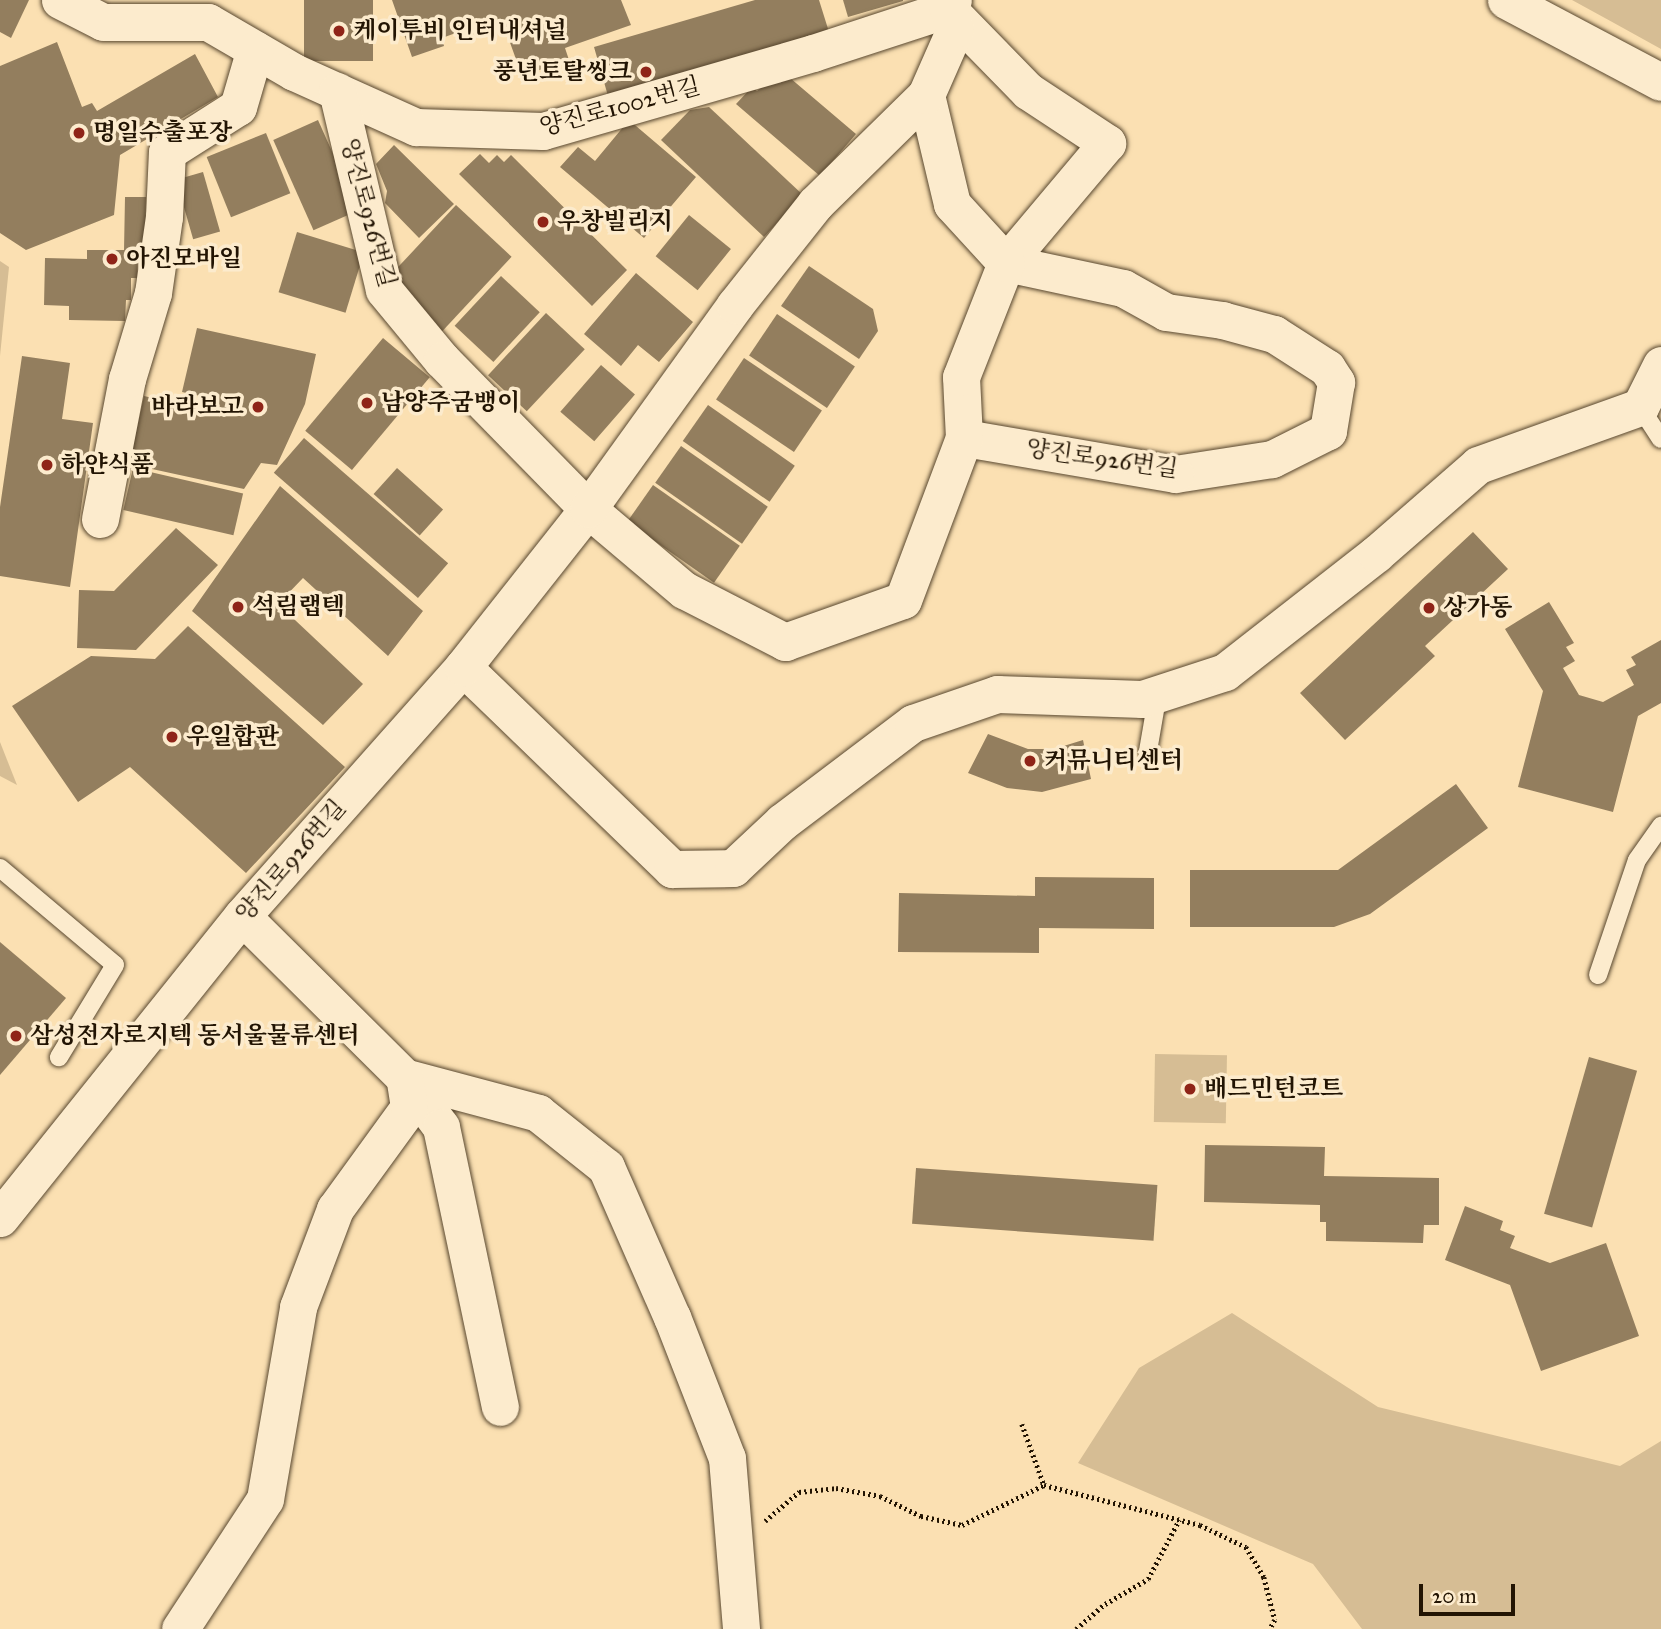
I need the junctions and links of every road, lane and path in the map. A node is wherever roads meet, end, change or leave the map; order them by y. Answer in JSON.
{"nodes":[{"id":1,"x":60,"y":0,"type":"edge"},
{"id":2,"x":1506,"y":0,"type":"edge"},
{"id":3,"x":949,"y":3,"type":"edge"},
{"id":4,"x":255,"y":49,"type":"junction"},
{"id":5,"x":1661,"y":82,"type":"edge"},
{"id":6,"x":337,"y":91,"type":"junction"},
{"id":7,"x":926,"y":95,"type":"junction"},
{"id":8,"x":1006,"y":263,"type":"junction"},
{"id":9,"x":1661,"y":365,"type":"edge"},
{"id":10,"x":1640,"y":407,"type":"junction"},
{"id":11,"x":964,"y":438,"type":"junction"},
{"id":12,"x":1661,"y":439,"type":"edge"},
{"id":13,"x":588,"y":509,"type":"junction"},
{"id":14,"x":100,"y":519,"type":"dead end"},
{"id":15,"x":463,"y":667,"type":"junction"},
{"id":16,"x":1158,"y":693,"type":"junction"},
{"id":17,"x":1148,"y":751,"type":"dead end"},
{"id":18,"x":1661,"y":826,"type":"edge"},
{"id":19,"x":0,"y":868,"type":"edge"},
{"id":20,"x":242,"y":915,"type":"junction"},
{"id":21,"x":1598,"y":975,"type":"dead end"},
{"id":22,"x":59,"y":1056,"type":"dead end"},
{"id":23,"x":404,"y":1077,"type":"junction"},
{"id":24,"x":0,"y":1218,"type":"edge"},
{"id":25,"x":500,"y":1407,"type":"dead end"},
{"id":26,"x":1022,"y":1424,"type":"dead end"},
{"id":27,"x":1044,"y":1485,"type":"junction"},
{"id":28,"x":1179,"y":1520,"type":"junction"},
{"id":29,"x":736,"y":1570,"type":"junction"},
{"id":30,"x":180,"y":1629,"type":"edge"},
{"id":31,"x":741,"y":1629,"type":"edge"},
{"id":32,"x":1076,"y":1629,"type":"edge"},
{"id":33,"x":1270,"y":1629,"type":"edge"}],
"edges":[{"from":1,"to":4,"type":"street","name":"양진로1002번길"},
{"from":2,"to":5,"type":"street"},
{"from":3,"to":6,"type":"street","name":"양진로1002번길"},
{"from":3,"to":7,"type":"street","name":"양진로926번길"},
{"from":3,"to":8,"type":"street"},
{"from":4,"to":6,"type":"street","name":"양진로1002번길"},
{"from":4,"to":14,"type":"street"},
{"from":6,"to":13,"type":"street","name":"양진로926번길"},
{"from":7,"to":8,"type":"street"},
{"from":7,"to":13,"type":"street","name":"양진로926번길"},
{"from":8,"to":11,"type":"street","name":"양진로926번길"},
{"from":8,"to":11,"type":"street","name":"양진로926번길"},
{"from":9,"to":10,"type":"street"},
{"from":10,"to":12,"type":"lane"},
{"from":10,"to":16,"type":"street"},
{"from":11,"to":13,"type":"street","name":"양진로926번길"},
{"from":13,"to":15,"type":"street","name":"양진로926번길"},
{"from":15,"to":16,"type":"street"},
{"from":15,"to":20,"type":"street","name":"양진로926번길"},
{"from":16,"to":17,"type":"lane"},
{"from":18,"to":21,"type":"lane"},
{"from":19,"to":22,"type":"lane"},
{"from":20,"to":23,"type":"street"},
{"from":20,"to":24,"type":"street","name":"양진로926번길"},
{"from":23,"to":25,"type":"street"},
{"from":23,"to":29,"type":"street"},
{"from":23,"to":30,"type":"street"},
{"from":26,"to":27,"type":"path"},
{"from":27,"to":28,"type":"path"},
{"from":27,"to":29,"type":"path"},
{"from":28,"to":32,"type":"path"},
{"from":28,"to":33,"type":"path"},
{"from":29,"to":31,"type":"street"}]}
